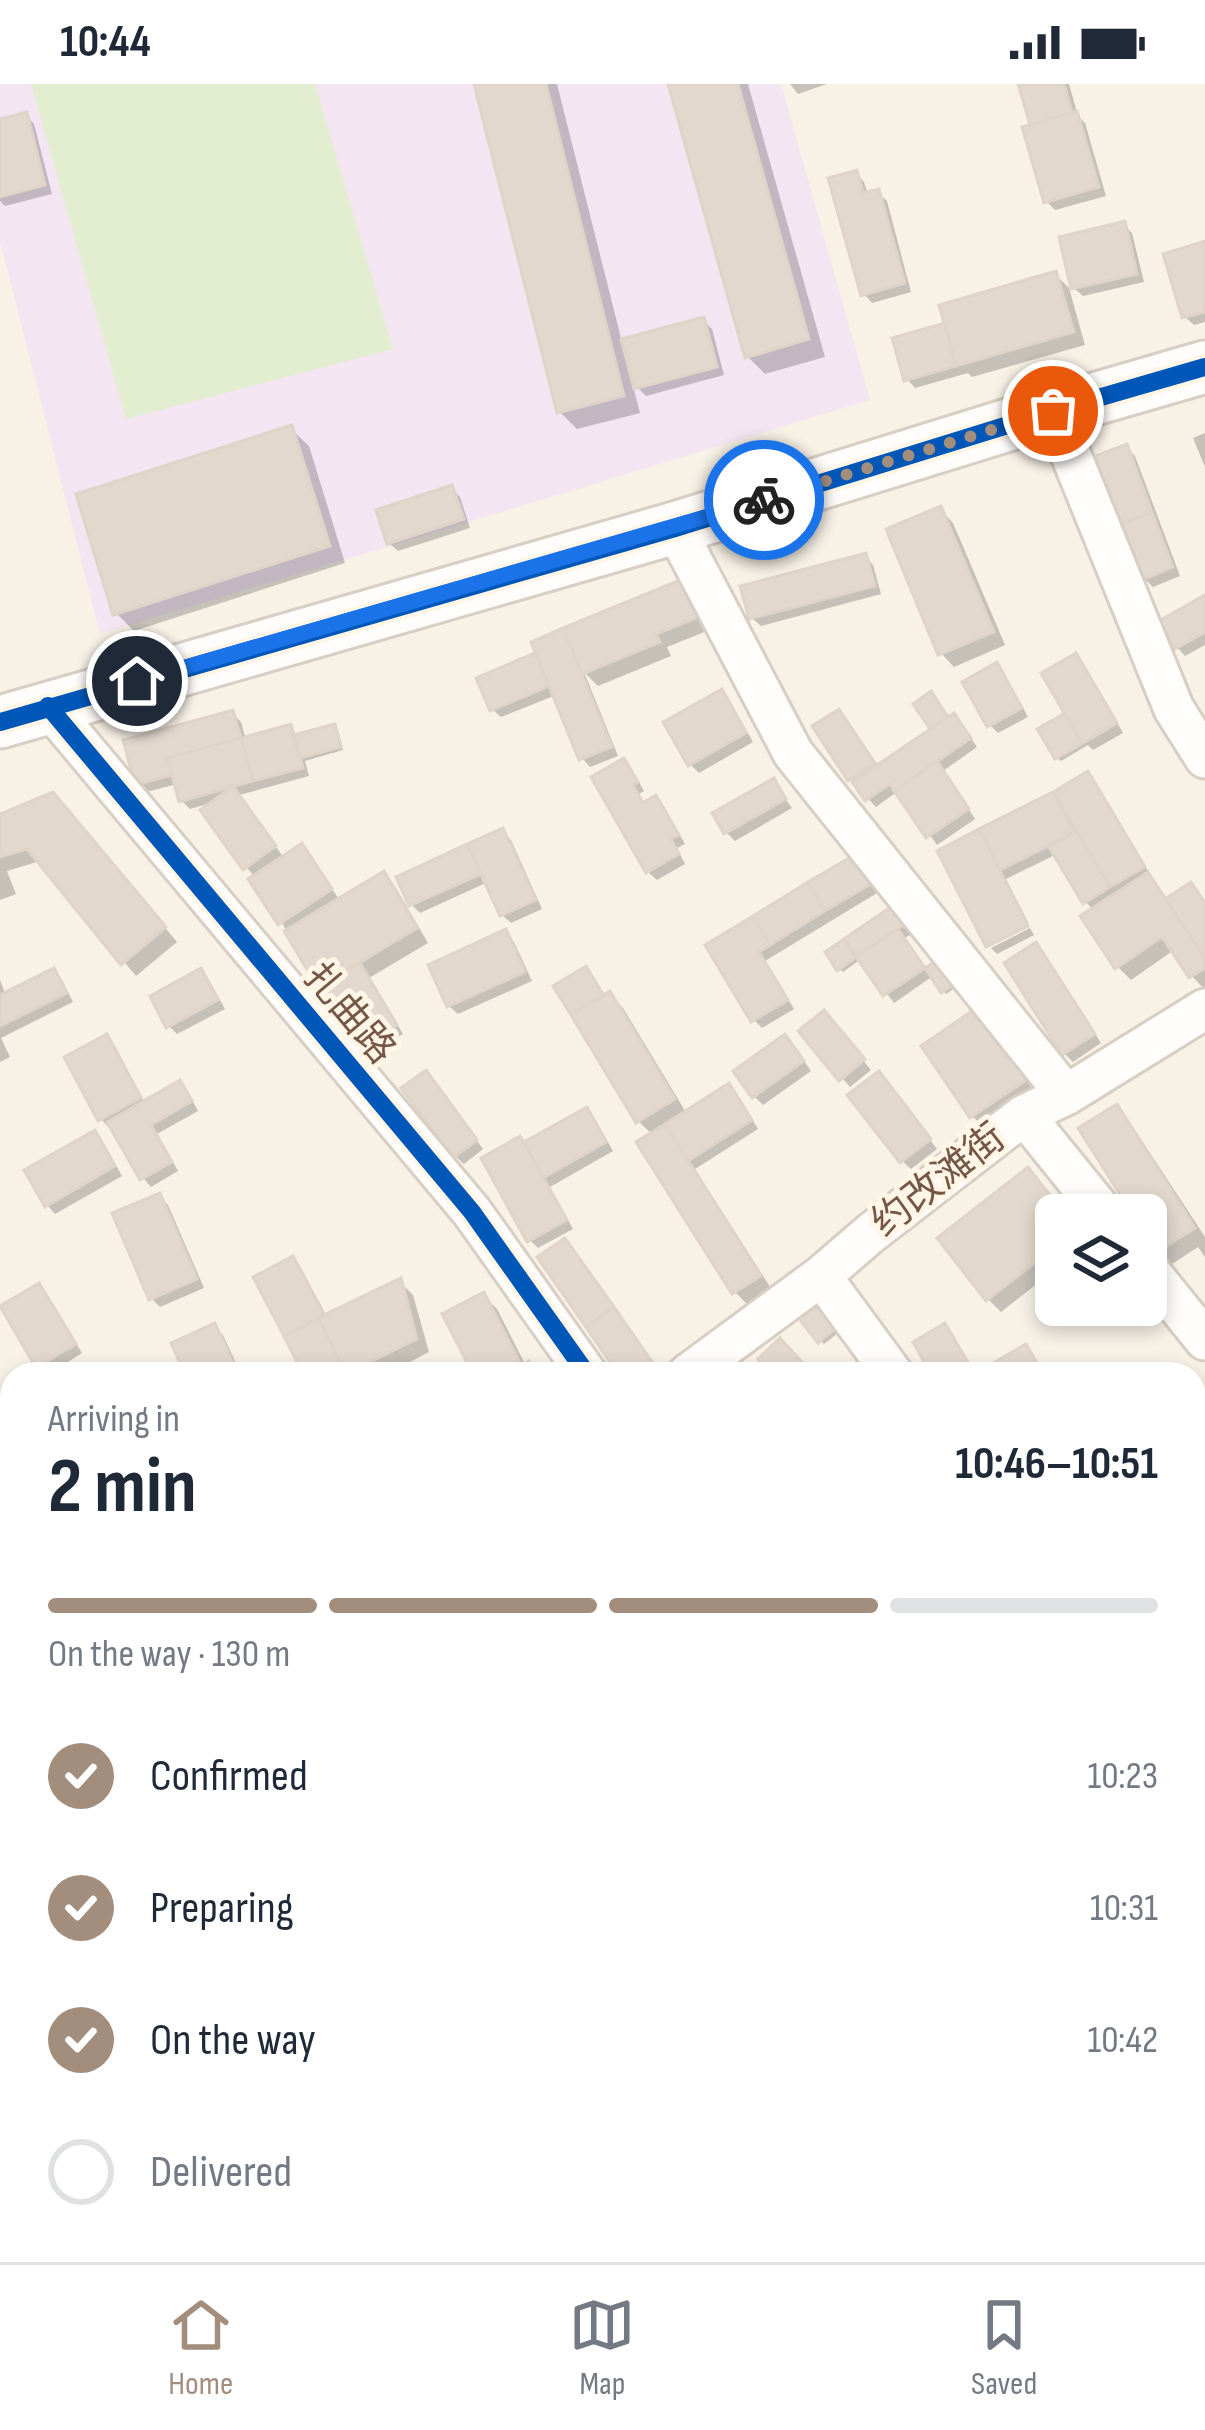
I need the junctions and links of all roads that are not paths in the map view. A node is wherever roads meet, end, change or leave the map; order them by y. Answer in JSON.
{"nodes":[{"id":1,"x":1205,"y":367,"type":"edge"},
{"id":2,"x":1053,"y":411,"type":"junction"},
{"id":3,"x":675,"y":528,"type":"junction"},
{"id":4,"x":24,"y":714,"type":"edge"},
{"id":5,"x":1205,"y":758,"type":"edge"},
{"id":6,"x":1205,"y":1009,"type":"edge"},
{"id":7,"x":1066,"y":1095,"type":"junction"},
{"id":8,"x":1024,"y":1115,"type":"junction"},
{"id":9,"x":1088,"y":1194,"type":"edge"},
{"id":10,"x":821,"y":1276,"type":"junction"},
{"id":11,"x":1167,"y":1293,"type":"edge"},
{"id":12,"x":1205,"y":1340,"type":"edge"},
{"id":13,"x":578,"y":1362,"type":"edge"},
{"id":14,"x":704,"y":1362,"type":"edge"},
{"id":15,"x":884,"y":1362,"type":"edge"}],
"edges":[{"from":1,"to":2,"type":"street"},
{"from":2,"to":3,"type":"street"},
{"from":2,"to":5,"type":"street"},
{"from":3,"to":4,"type":"street"},
{"from":3,"to":7,"type":"street"},
{"from":4,"to":13,"type":"street","name":"扎曲路"},
{"from":6,"to":7,"type":"street","name":"约改滩街"},
{"from":7,"to":8,"type":"street","name":"约改滩街"},
{"from":8,"to":9,"type":"street"},
{"from":8,"to":10,"type":"street","name":"约改滩街"},
{"from":10,"to":14,"type":"street","name":"约改滩街"},
{"from":10,"to":15,"type":"street"},
{"from":11,"to":12,"type":"street"}]}
